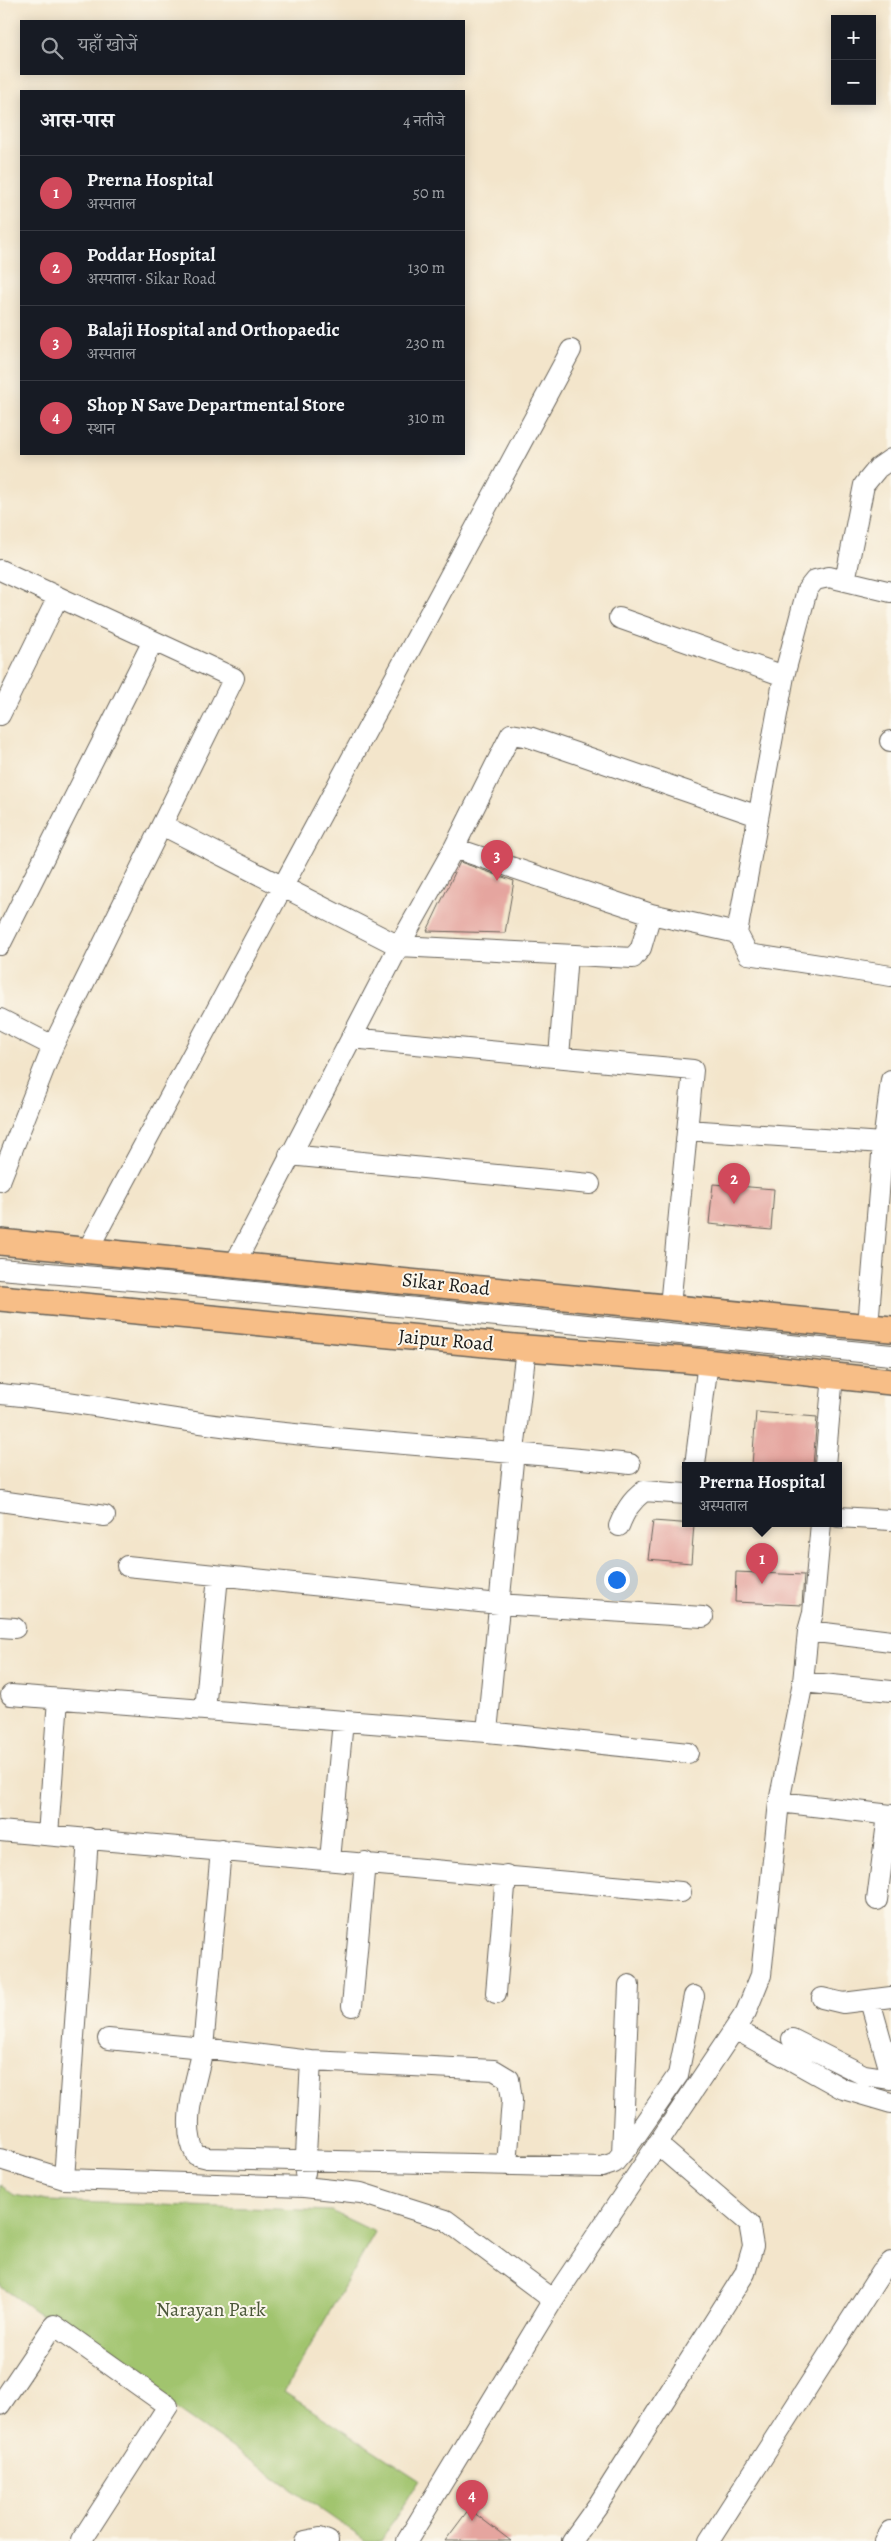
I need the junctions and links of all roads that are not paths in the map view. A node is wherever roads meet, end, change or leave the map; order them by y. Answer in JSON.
{"nodes":[{"id":1,"x":572,"y":350,"type":"dead end"},
{"id":2,"x":891,"y":459,"type":"edge"},
{"id":3,"x":3,"y":577,"type":"edge"},
{"id":4,"x":845,"y":581,"type":"junction"},
{"id":5,"x":891,"y":592,"type":"edge"},
{"id":6,"x":58,"y":597,"type":"junction"},
{"id":7,"x":619,"y":618,"type":"dead end"},
{"id":8,"x":153,"y":641,"type":"junction"},
{"id":9,"x":784,"y":676,"type":"junction"},
{"id":10,"x":0,"y":715,"type":"edge"},
{"id":11,"x":758,"y":816,"type":"junction"},
{"id":12,"x":162,"y":825,"type":"junction"},
{"id":13,"x":454,"y":848,"type":"junction"},
{"id":14,"x":283,"y":887,"type":"junction"},
{"id":15,"x":651,"y":914,"type":"junction"},
{"id":16,"x":737,"y":932,"type":"junction"},
{"id":17,"x":0,"y":945,"type":"edge"},
{"id":18,"x":399,"y":946,"type":"junction"},
{"id":19,"x":567,"y":955,"type":"junction"},
{"id":20,"x":891,"y":976,"type":"edge"},
{"id":21,"x":0,"y":1019,"type":"edge"},
{"id":22,"x":351,"y":1038,"type":"junction"},
{"id":23,"x":53,"y":1046,"type":"junction"},
{"id":24,"x":560,"y":1057,"type":"junction"},
{"id":25,"x":891,"y":1080,"type":"edge"},
{"id":26,"x":687,"y":1130,"type":"junction"},
{"id":27,"x":883,"y":1143,"type":"junction"},
{"id":28,"x":289,"y":1155,"type":"junction"},
{"id":29,"x":2,"y":1169,"type":"edge"},
{"id":30,"x":590,"y":1184,"type":"dead end"},
{"id":31,"x":0,"y":1242,"type":"edge"},
{"id":32,"x":87,"y":1251,"type":"junction"},
{"id":33,"x":234,"y":1265,"type":"junction"},
{"id":34,"x":0,"y":1270,"type":"edge"},
{"id":35,"x":0,"y":1298,"type":"edge"},
{"id":36,"x":670,"y":1306,"type":"junction"},
{"id":37,"x":880,"y":1328,"type":"edge"},
{"id":38,"x":526,"y":1348,"type":"junction"},
{"id":39,"x":891,"y":1355,"type":"edge"},
{"id":40,"x":708,"y":1362,"type":"junction"},
{"id":41,"x":833,"y":1375,"type":"junction"},
{"id":42,"x":891,"y":1382,"type":"edge"},
{"id":43,"x":0,"y":1394,"type":"edge"},
{"id":44,"x":514,"y":1451,"type":"junction"},
{"id":45,"x":695,"y":1462,"type":"edge"},
{"id":46,"x":825,"y":1462,"type":"edge"},
{"id":47,"x":630,"y":1464,"type":"dead end"},
{"id":48,"x":682,"y":1494,"type":"edge"},
{"id":49,"x":0,"y":1501,"type":"edge"},
{"id":50,"x":104,"y":1516,"type":"dead end"},
{"id":51,"x":842,"y":1516,"type":"edge"},
{"id":52,"x":891,"y":1520,"type":"edge"},
{"id":53,"x":619,"y":1526,"type":"dead end"},
{"id":54,"x":821,"y":1527,"type":"edge"},
{"id":55,"x":127,"y":1566,"type":"dead end"},
{"id":56,"x":218,"y":1576,"type":"junction"},
{"id":57,"x":499,"y":1604,"type":"junction"},
{"id":58,"x":703,"y":1617,"type":"dead end"},
{"id":59,"x":808,"y":1631,"type":"junction"},
{"id":60,"x":891,"y":1641,"type":"edge"},
{"id":61,"x":803,"y":1682,"type":"junction"},
{"id":62,"x":891,"y":1691,"type":"edge"},
{"id":63,"x":11,"y":1695,"type":"dead end"},
{"id":64,"x":58,"y":1699,"type":"junction"},
{"id":65,"x":205,"y":1710,"type":"junction"},
{"id":66,"x":343,"y":1721,"type":"junction"},
{"id":67,"x":487,"y":1732,"type":"junction"},
{"id":68,"x":688,"y":1753,"type":"dead end"},
{"id":69,"x":779,"y":1802,"type":"junction"},
{"id":70,"x":890,"y":1815,"type":"edge"},
{"id":71,"x":0,"y":1830,"type":"edge"},
{"id":72,"x":48,"y":1835,"type":"junction"},
{"id":73,"x":88,"y":1838,"type":"junction"},
{"id":74,"x":221,"y":1850,"type":"junction"},
{"id":75,"x":330,"y":1860,"type":"junction"},
{"id":76,"x":365,"y":1862,"type":"junction"},
{"id":77,"x":506,"y":1875,"type":"junction"},
{"id":78,"x":681,"y":1892,"type":"dead end"},
{"id":79,"x":877,"y":1900,"type":"dead end"},
{"id":80,"x":629,"y":1985,"type":"dead end"},
{"id":81,"x":496,"y":1993,"type":"dead end"},
{"id":82,"x":694,"y":1996,"type":"dead end"},
{"id":83,"x":891,"y":1997,"type":"edge"},
{"id":84,"x":822,"y":1998,"type":"dead end"},
{"id":85,"x":870,"y":2001,"type":"junction"},
{"id":86,"x":352,"y":2006,"type":"dead end"},
{"id":87,"x":735,"y":2029,"type":"junction"},
{"id":88,"x":108,"y":2039,"type":"dead end"},
{"id":89,"x":792,"y":2039,"type":"dead end"},
{"id":90,"x":203,"y":2048,"type":"junction"},
{"id":91,"x":311,"y":2061,"type":"junction"},
{"id":92,"x":891,"y":2075,"type":"edge"},
{"id":93,"x":891,"y":2079,"type":"edge"},
{"id":94,"x":891,"y":2103,"type":"edge"},
{"id":95,"x":657,"y":2144,"type":"junction"},
{"id":96,"x":622,"y":2154,"type":"junction"},
{"id":97,"x":0,"y":2159,"type":"edge"},
{"id":98,"x":306,"y":2160,"type":"junction"},
{"id":99,"x":507,"y":2165,"type":"junction"},
{"id":100,"x":64,"y":2179,"type":"junction"},
{"id":101,"x":304,"y":2188,"type":"junction"},
{"id":102,"x":891,"y":2262,"type":"edge"},
{"id":103,"x":553,"y":2300,"type":"junction"},
{"id":104,"x":0,"y":2405,"type":"edge"},
{"id":105,"x":891,"y":2531,"type":"edge"},
{"id":106,"x":713,"y":2540,"type":"edge"},
{"id":107,"x":81,"y":2541,"type":"edge"},
{"id":108,"x":304,"y":2541,"type":"edge"},
{"id":109,"x":328,"y":2541,"type":"edge"},
{"id":110,"x":407,"y":2541,"type":"edge"},
{"id":111,"x":572,"y":2541,"type":"edge"},
{"id":112,"x":885,"y":2541,"type":"edge"}],
"edges":[{"from":1,"to":14,"type":"street"},
{"from":2,"to":4,"type":"street"},
{"from":3,"to":6,"type":"street"},
{"from":4,"to":5,"type":"street"},
{"from":4,"to":9,"type":"street"},
{"from":6,"to":8,"type":"street"},
{"from":6,"to":10,"type":"street"},
{"from":7,"to":9,"type":"street"},
{"from":8,"to":12,"type":"street"},
{"from":8,"to":17,"type":"street"},
{"from":9,"to":11,"type":"street"},
{"from":11,"to":13,"type":"street"},
{"from":11,"to":16,"type":"street"},
{"from":12,"to":14,"type":"street"},
{"from":12,"to":23,"type":"street"},
{"from":13,"to":15,"type":"street"},
{"from":13,"to":18,"type":"street"},
{"from":14,"to":18,"type":"street"},
{"from":14,"to":32,"type":"street"},
{"from":15,"to":16,"type":"street"},
{"from":15,"to":19,"type":"street"},
{"from":16,"to":20,"type":"street"},
{"from":18,"to":19,"type":"street"},
{"from":18,"to":22,"type":"street"},
{"from":19,"to":24,"type":"street"},
{"from":21,"to":23,"type":"street"},
{"from":22,"to":24,"type":"street"},
{"from":22,"to":28,"type":"street"},
{"from":23,"to":29,"type":"street"},
{"from":24,"to":26,"type":"street"},
{"from":25,"to":27,"type":"street"},
{"from":26,"to":27,"type":"street"},
{"from":26,"to":36,"type":"street"},
{"from":27,"to":37,"type":"street"},
{"from":28,"to":30,"type":"street"},
{"from":28,"to":33,"type":"street"},
{"from":31,"to":32,"type":"main road","name":"Sikar Road"},
{"from":32,"to":33,"type":"main road","name":"Sikar Road"},
{"from":33,"to":36,"type":"main road","name":"Sikar Road"},
{"from":34,"to":39,"type":"street"},
{"from":35,"to":38,"type":"main road","name":"Jaipur Road"},
{"from":36,"to":37,"type":"main road","name":"Sikar Road"},
{"from":38,"to":40,"type":"main road","name":"Jaipur Road"},
{"from":38,"to":44,"type":"street"},
{"from":40,"to":41,"type":"main road","name":"Jaipur Road"},
{"from":40,"to":45,"type":"street"},
{"from":41,"to":42,"type":"main road","name":"Jaipur Road"},
{"from":41,"to":46,"type":"street"},
{"from":43,"to":44,"type":"street"},
{"from":44,"to":47,"type":"street"},
{"from":44,"to":57,"type":"street"},
{"from":48,"to":53,"type":"street"},
{"from":49,"to":50,"type":"street"},
{"from":51,"to":52,"type":"street"},
{"from":54,"to":59,"type":"street"},
{"from":55,"to":56,"type":"street"},
{"from":56,"to":57,"type":"street"},
{"from":56,"to":65,"type":"street"},
{"from":57,"to":58,"type":"street"},
{"from":57,"to":67,"type":"street"},
{"from":59,"to":60,"type":"street"},
{"from":59,"to":61,"type":"street"},
{"from":61,"to":62,"type":"street"},
{"from":61,"to":69,"type":"street"},
{"from":63,"to":64,"type":"street"},
{"from":64,"to":65,"type":"street"},
{"from":64,"to":72,"type":"street"},
{"from":65,"to":66,"type":"street"},
{"from":66,"to":67,"type":"street"},
{"from":66,"to":75,"type":"street"},
{"from":67,"to":68,"type":"street"},
{"from":69,"to":70,"type":"street"},
{"from":69,"to":87,"type":"street"},
{"from":70,"to":79,"type":"street"},
{"from":71,"to":72,"type":"street"},
{"from":72,"to":73,"type":"street"},
{"from":73,"to":74,"type":"street"},
{"from":73,"to":100,"type":"street"},
{"from":74,"to":75,"type":"street"},
{"from":74,"to":90,"type":"street"},
{"from":75,"to":76,"type":"street"},
{"from":76,"to":77,"type":"street"},
{"from":76,"to":86,"type":"street"},
{"from":77,"to":78,"type":"street"},
{"from":77,"to":81,"type":"street"},
{"from":80,"to":96,"type":"street"},
{"from":82,"to":96,"type":"street"},
{"from":83,"to":85,"type":"street"},
{"from":84,"to":85,"type":"street"},
{"from":85,"to":92,"type":"street"},
{"from":87,"to":94,"type":"street"},
{"from":87,"to":95,"type":"street"},
{"from":88,"to":90,"type":"street"},
{"from":89,"to":93,"type":"street"},
{"from":90,"to":91,"type":"street"},
{"from":90,"to":98,"type":"street"},
{"from":91,"to":98,"type":"street"},
{"from":91,"to":99,"type":"street"},
{"from":95,"to":103,"type":"street"},
{"from":95,"to":111,"type":"street"},
{"from":96,"to":99,"type":"street"},
{"from":97,"to":100,"type":"street"},
{"from":98,"to":99,"type":"street"},
{"from":98,"to":101,"type":"street"},
{"from":100,"to":101,"type":"street"},
{"from":101,"to":103,"type":"street"},
{"from":102,"to":106,"type":"street"},
{"from":103,"to":110,"type":"street"},
{"from":104,"to":107,"type":"street"},
{"from":105,"to":112,"type":"street"},
{"from":108,"to":109,"type":"street"}]}
